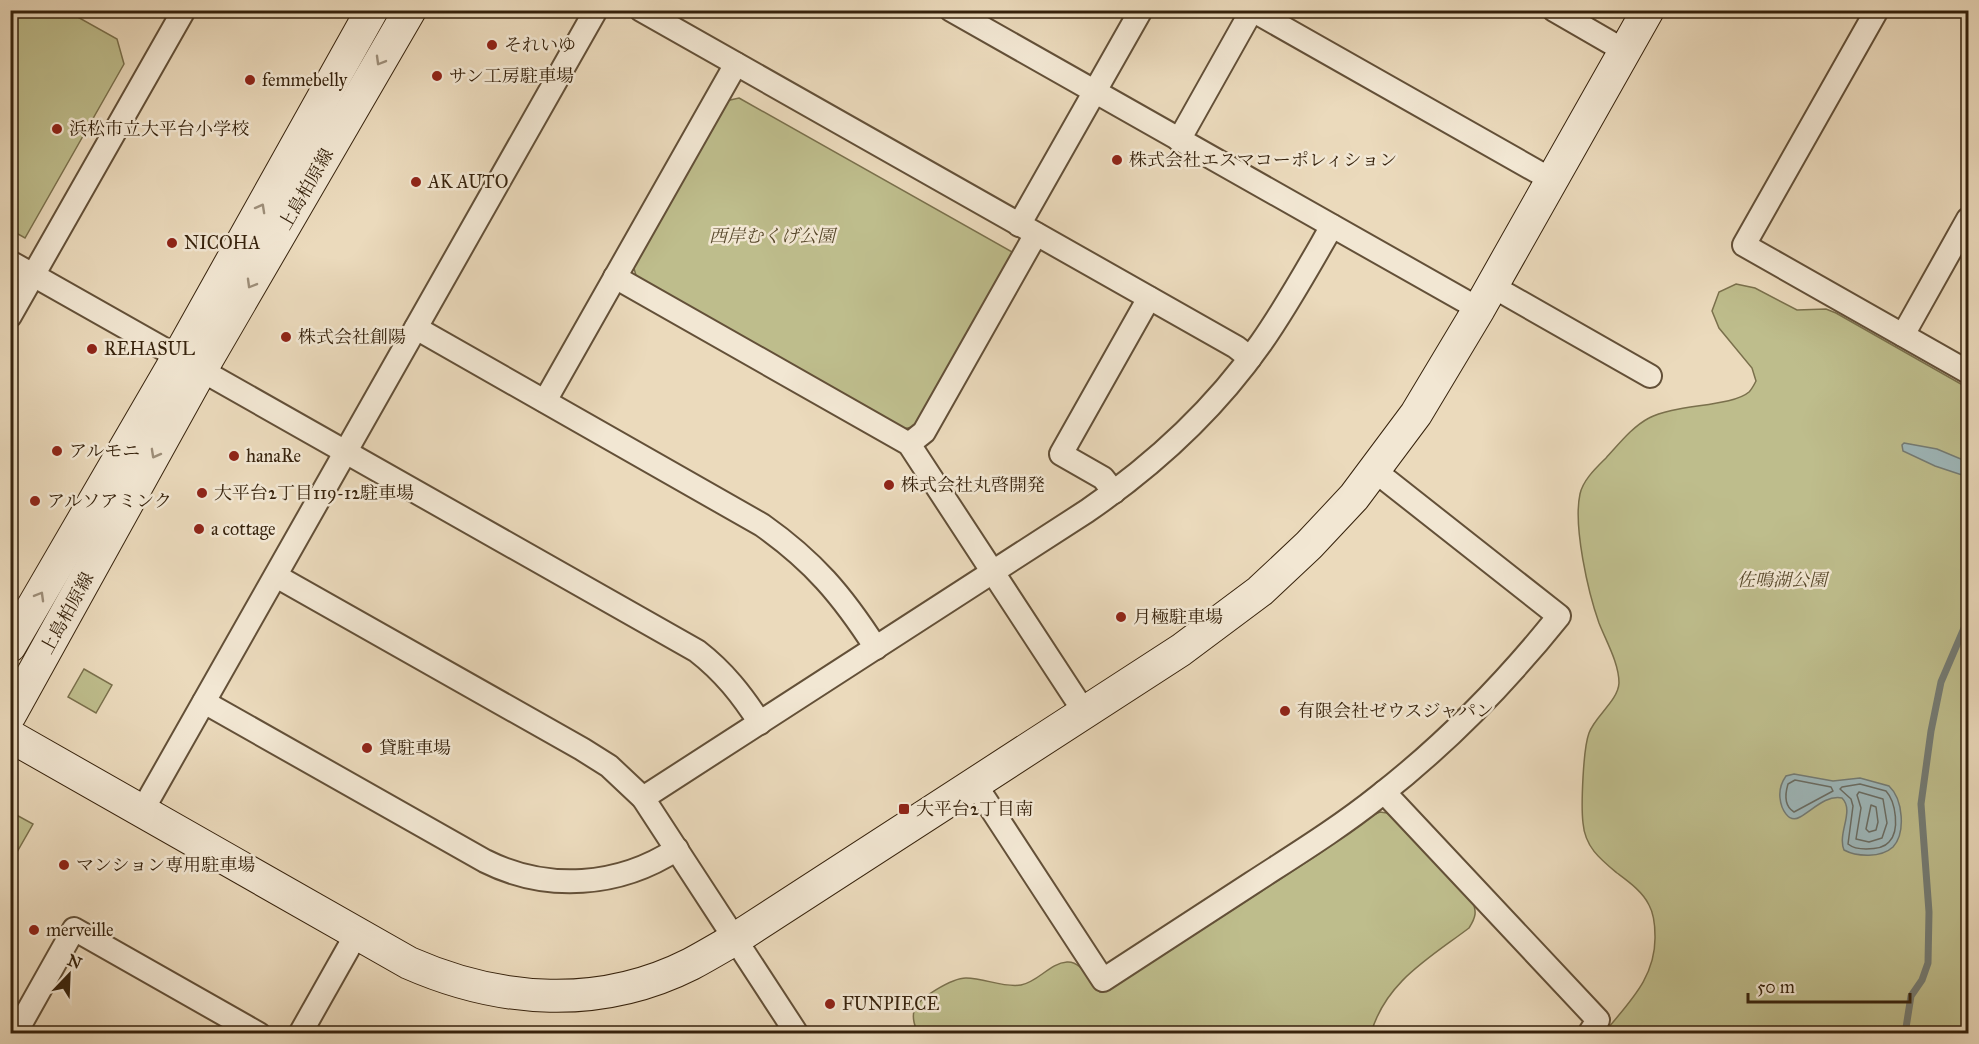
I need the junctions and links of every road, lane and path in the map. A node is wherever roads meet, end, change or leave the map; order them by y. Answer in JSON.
{"nodes":[{"id":1,"x":184,"y":10,"type":"edge"},
{"id":2,"x":372,"y":10,"type":"edge"},
{"id":3,"x":410,"y":10,"type":"edge"},
{"id":4,"x":596,"y":10,"type":"edge"},
{"id":5,"x":640,"y":10,"type":"edge"},
{"id":6,"x":951,"y":10,"type":"edge"},
{"id":7,"x":1141,"y":10,"type":"edge"},
{"id":8,"x":1252,"y":10,"type":"edge"},
{"id":9,"x":1554,"y":10,"type":"edge"},
{"id":10,"x":1648,"y":10,"type":"edge"},
{"id":11,"x":1877,"y":10,"type":"edge"},
{"id":12,"x":1625,"y":51,"type":"junction"},
{"id":13,"x":736,"y":64,"type":"junction"},
{"id":14,"x":1095,"y":92,"type":"junction"},
{"id":15,"x":1179,"y":140,"type":"junction"},
{"id":16,"x":1552,"y":180,"type":"junction"},
{"id":17,"x":1968,"y":219,"type":"edge"},
{"id":18,"x":1332,"y":226,"type":"junction"},
{"id":19,"x":1028,"y":229,"type":"junction"},
{"id":20,"x":10,"y":262,"type":"edge"},
{"id":21,"x":34,"y":275,"type":"junction"},
{"id":22,"x":615,"y":277,"type":"junction"},
{"id":23,"x":1149,"y":298,"type":"junction"},
{"id":24,"x":1485,"y":298,"type":"junction"},
{"id":25,"x":10,"y":316,"type":"edge"},
{"id":26,"x":416,"y":328,"type":"junction"},
{"id":27,"x":1903,"y":335,"type":"junction"},
{"id":28,"x":1250,"y":358,"type":"junction"},
{"id":29,"x":190,"y":363,"type":"junction"},
{"id":30,"x":1968,"y":372,"type":"edge"},
{"id":31,"x":1650,"y":376,"type":"dead end"},
{"id":32,"x":545,"y":401,"type":"junction"},
{"id":33,"x":909,"y":444,"type":"junction"},
{"id":34,"x":346,"y":452,"type":"junction"},
{"id":35,"x":1375,"y":471,"type":"junction"},
{"id":36,"x":1114,"y":492,"type":"junction"},
{"id":37,"x":993,"y":572,"type":"junction"},
{"id":38,"x":276,"y":576,"type":"junction"},
{"id":39,"x":10,"y":646,"type":"edge"},
{"id":40,"x":876,"y":648,"type":"junction"},
{"id":41,"x":204,"y":702,"type":"junction"},
{"id":42,"x":1085,"y":713,"type":"junction"},
{"id":43,"x":10,"y":715,"type":"edge"},
{"id":44,"x":760,"y":723,"type":"junction"},
{"id":45,"x":10,"y":736,"type":"edge"},
{"id":46,"x":975,"y":784,"type":"junction"},
{"id":47,"x":1384,"y":792,"type":"junction"},
{"id":48,"x":643,"y":798,"type":"junction"},
{"id":49,"x":142,"y":811,"type":"junction"},
{"id":50,"x":676,"y":849,"type":"junction"},
{"id":51,"x":357,"y":933,"type":"junction"},
{"id":52,"x":735,"y":939,"type":"junction"},
{"id":53,"x":15,"y":1034,"type":"edge"},
{"id":54,"x":259,"y":1034,"type":"edge"},
{"id":55,"x":300,"y":1034,"type":"edge"},
{"id":56,"x":797,"y":1034,"type":"edge"},
{"id":57,"x":1589,"y":1034,"type":"edge"}],
"edges":[{"from":1,"to":21,"type":"street"},
{"from":29,"to":2,"type":"street","name":"上島柏原線","one_way":true},
{"from":3,"to":29,"type":"street","name":"上島柏原線","one_way":true},
{"from":4,"to":26,"type":"street"},
{"from":5,"to":13,"type":"street"},
{"from":6,"to":14,"type":"street"},
{"from":7,"to":14,"type":"street"},
{"from":8,"to":15,"type":"street"},
{"from":8,"to":16,"type":"street"},
{"from":9,"to":12,"type":"street"},
{"from":10,"to":12,"type":"street"},
{"from":11,"to":27,"type":"street"},
{"from":12,"to":16,"type":"street"},
{"from":13,"to":19,"type":"street"},
{"from":13,"to":22,"type":"street"},
{"from":14,"to":15,"type":"street"},
{"from":14,"to":19,"type":"street"},
{"from":15,"to":18,"type":"street"},
{"from":16,"to":24,"type":"street"},
{"from":17,"to":27,"type":"street"},
{"from":18,"to":24,"type":"street"},
{"from":18,"to":28,"type":"street"},
{"from":19,"to":23,"type":"street"},
{"from":19,"to":33,"type":"street"},
{"from":20,"to":21,"type":"street"},
{"from":21,"to":25,"type":"street"},
{"from":21,"to":29,"type":"street"},
{"from":22,"to":32,"type":"street"},
{"from":22,"to":33,"type":"street"},
{"from":23,"to":28,"type":"street"},
{"from":23,"to":36,"type":"street"},
{"from":24,"to":31,"type":"street"},
{"from":24,"to":35,"type":"street"},
{"from":26,"to":32,"type":"street"},
{"from":26,"to":34,"type":"street"},
{"from":27,"to":30,"type":"street"},
{"from":28,"to":36,"type":"street"},
{"from":29,"to":34,"type":"street"},
{"from":39,"to":29,"type":"street","name":"上島柏原線","one_way":true},
{"from":29,"to":43,"type":"street","name":"上島柏原線","one_way":true},
{"from":32,"to":40,"type":"street"},
{"from":33,"to":37,"type":"street"},
{"from":34,"to":38,"type":"street"},
{"from":34,"to":44,"type":"street"},
{"from":35,"to":42,"type":"street"},
{"from":35,"to":47,"type":"street"},
{"from":36,"to":37,"type":"street"},
{"from":37,"to":40,"type":"street"},
{"from":37,"to":42,"type":"street"},
{"from":38,"to":41,"type":"street"},
{"from":38,"to":48,"type":"street"},
{"from":40,"to":44,"type":"street"},
{"from":41,"to":49,"type":"street"},
{"from":41,"to":50,"type":"street"},
{"from":42,"to":46,"type":"street"},
{"from":44,"to":48,"type":"street"},
{"from":45,"to":49,"type":"street"},
{"from":46,"to":47,"type":"street"},
{"from":46,"to":52,"type":"street"},
{"from":47,"to":57,"type":"street"},
{"from":48,"to":50,"type":"street"},
{"from":49,"to":51,"type":"street"},
{"from":50,"to":52,"type":"street"},
{"from":51,"to":52,"type":"street"},
{"from":51,"to":55,"type":"street"},
{"from":52,"to":56,"type":"street"},
{"from":53,"to":54,"type":"street"}]}
